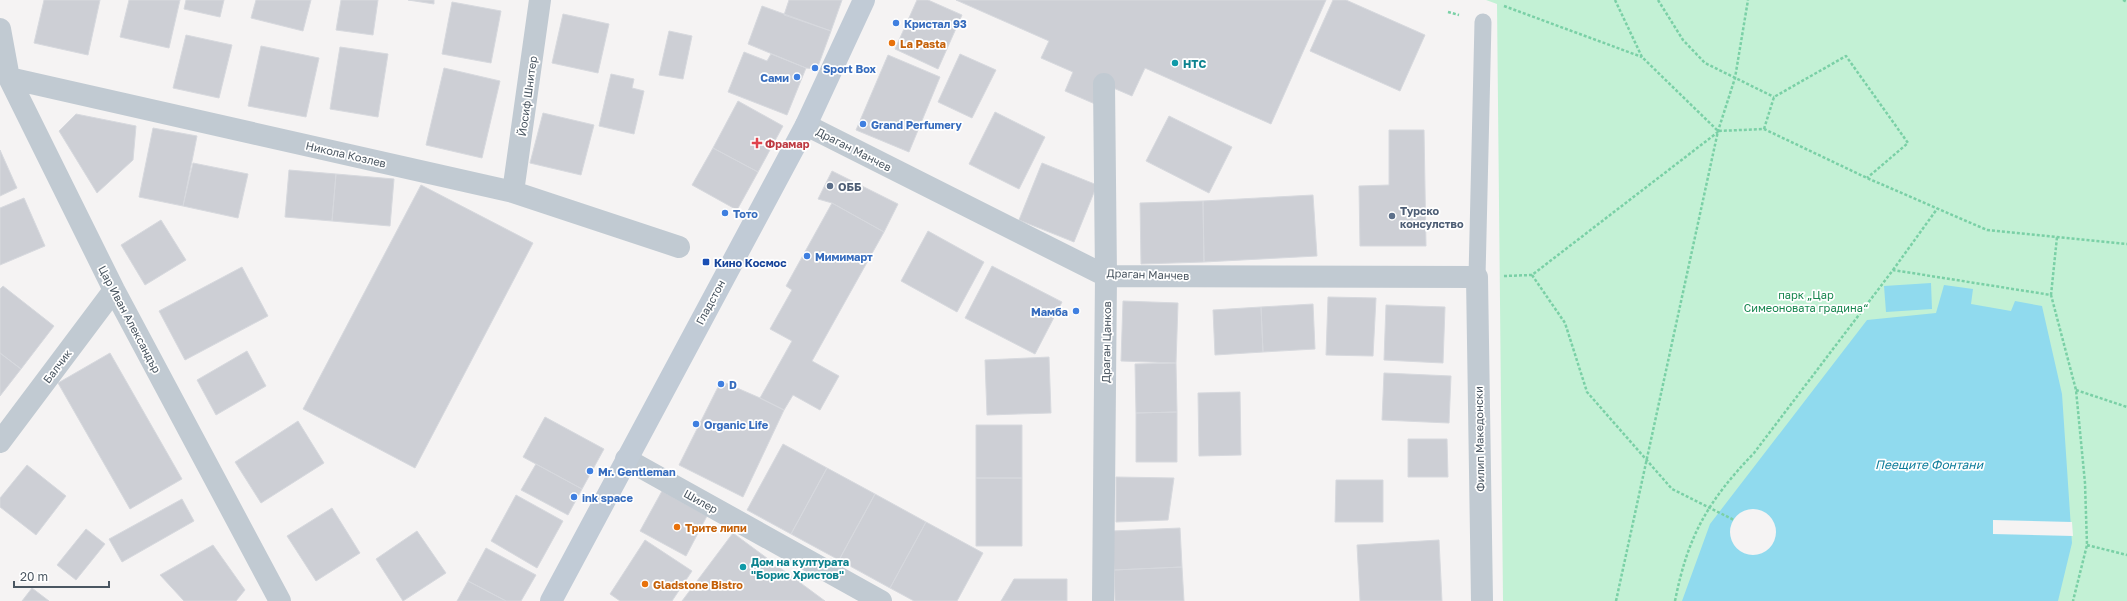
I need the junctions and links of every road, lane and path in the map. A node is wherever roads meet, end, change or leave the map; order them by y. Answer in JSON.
{"nodes":[{"id":1,"x":540,"y":0,"type":"edge"},
{"id":2,"x":864,"y":0,"type":"edge"},
{"id":3,"x":1615,"y":0,"type":"edge"},
{"id":4,"x":1658,"y":0,"type":"edge"},
{"id":5,"x":1748,"y":0,"type":"edge"},
{"id":6,"x":2123,"y":0,"type":"edge"},
{"id":7,"x":2127,"y":2,"type":"edge"},
{"id":8,"x":1497,"y":4,"type":"dead end"},
{"id":9,"x":1483,"y":22,"type":"dead end"},
{"id":10,"x":0,"y":29,"type":"edge"},
{"id":11,"x":1642,"y":57,"type":"junction"},
{"id":12,"x":9,"y":78,"type":"junction"},
{"id":13,"x":1735,"y":78,"type":"junction"},
{"id":14,"x":1104,"y":84,"type":"dead end"},
{"id":15,"x":1774,"y":97,"type":"junction"},
{"id":16,"x":806,"y":125,"type":"junction"},
{"id":17,"x":1764,"y":129,"type":"junction"},
{"id":18,"x":1718,"y":131,"type":"junction"},
{"id":19,"x":1867,"y":178,"type":"junction"},
{"id":20,"x":513,"y":192,"type":"junction"},
{"id":21,"x":1937,"y":209,"type":"junction"},
{"id":22,"x":2057,"y":237,"type":"junction"},
{"id":23,"x":2127,"y":244,"type":"edge"},
{"id":24,"x":679,"y":247,"type":"dead end"},
{"id":25,"x":1893,"y":270,"type":"junction"},
{"id":26,"x":1532,"y":274,"type":"junction"},
{"id":27,"x":1106,"y":276,"type":"junction"},
{"id":28,"x":1477,"y":277,"type":"junction"},
{"id":29,"x":114,"y":290,"type":"junction"},
{"id":30,"x":2051,"y":294,"type":"junction"},
{"id":31,"x":2076,"y":390,"type":"junction"},
{"id":32,"x":2127,"y":407,"type":"edge"},
{"id":33,"x":0,"y":442,"type":"edge"},
{"id":34,"x":626,"y":459,"type":"junction"},
{"id":35,"x":1648,"y":462,"type":"junction"},
{"id":36,"x":1708,"y":507,"type":"junction"},
{"id":37,"x":1734,"y":520,"type":"dead end"},
{"id":38,"x":2087,"y":545,"type":"junction"},
{"id":39,"x":2127,"y":555,"type":"edge"},
{"id":40,"x":273,"y":597,"type":"edge"},
{"id":41,"x":551,"y":601,"type":"edge"},
{"id":42,"x":881,"y":601,"type":"edge"},
{"id":43,"x":1103,"y":601,"type":"edge"},
{"id":44,"x":1482,"y":601,"type":"edge"},
{"id":45,"x":1616,"y":601,"type":"edge"},
{"id":46,"x":1674,"y":601,"type":"edge"},
{"id":47,"x":2073,"y":601,"type":"edge"}],
"edges":[{"from":1,"to":20,"type":"street","name":"Йосиф Шнитер"},
{"from":2,"to":16,"type":"main road","name":"Гладстон"},
{"from":3,"to":11,"type":"path"},
{"from":4,"to":13,"type":"path"},
{"from":5,"to":13,"type":"path"},
{"from":6,"to":7,"type":"path"},
{"from":8,"to":11,"type":"path"},
{"from":9,"to":28,"type":"lane"},
{"from":10,"to":12,"type":"street","name":"Цар Иван Александър"},
{"from":11,"to":18,"type":"path"},
{"from":12,"to":20,"type":"street","name":"Никола Козлев"},
{"from":12,"to":29,"type":"street","name":"Цар Иван Александър"},
{"from":13,"to":15,"type":"path"},
{"from":13,"to":18,"type":"path"},
{"from":14,"to":27,"type":"street","name":"Драган Цанков"},
{"from":15,"to":17,"type":"path"},
{"from":15,"to":19,"type":"path"},
{"from":16,"to":27,"type":"street","name":"Драган Манчев"},
{"from":16,"to":34,"type":"main road","name":"Гладстон"},
{"from":17,"to":18,"type":"path"},
{"from":17,"to":19,"type":"path"},
{"from":18,"to":26,"type":"path"},
{"from":18,"to":35,"type":"path"},
{"from":19,"to":21,"type":"path"},
{"from":20,"to":24,"type":"street","name":"Никола Козлев"},
{"from":21,"to":22,"type":"path"},
{"from":21,"to":25,"type":"path"},
{"from":22,"to":23,"type":"path"},
{"from":22,"to":30,"type":"path"},
{"from":25,"to":30,"type":"path"},
{"from":25,"to":36,"type":"path"},
{"from":26,"to":28,"type":"path"},
{"from":26,"to":35,"type":"path"},
{"from":27,"to":28,"type":"street","name":"Драган Манчев"},
{"from":27,"to":43,"type":"street","name":"Драган Цанков"},
{"from":28,"to":44,"type":"street","name":"Филип Македонски"},
{"from":29,"to":33,"type":"street","name":"Балчик"},
{"from":29,"to":40,"type":"street","name":"Цар Иван Александър"},
{"from":30,"to":31,"type":"path"},
{"from":31,"to":32,"type":"path"},
{"from":31,"to":38,"type":"path"},
{"from":34,"to":41,"type":"main road","name":"Гладстон"},
{"from":34,"to":42,"type":"street","name":"Шилер"},
{"from":35,"to":36,"type":"path"},
{"from":35,"to":45,"type":"path"},
{"from":36,"to":37,"type":"path"},
{"from":36,"to":46,"type":"path"},
{"from":38,"to":39,"type":"path"},
{"from":38,"to":47,"type":"path"}]}
